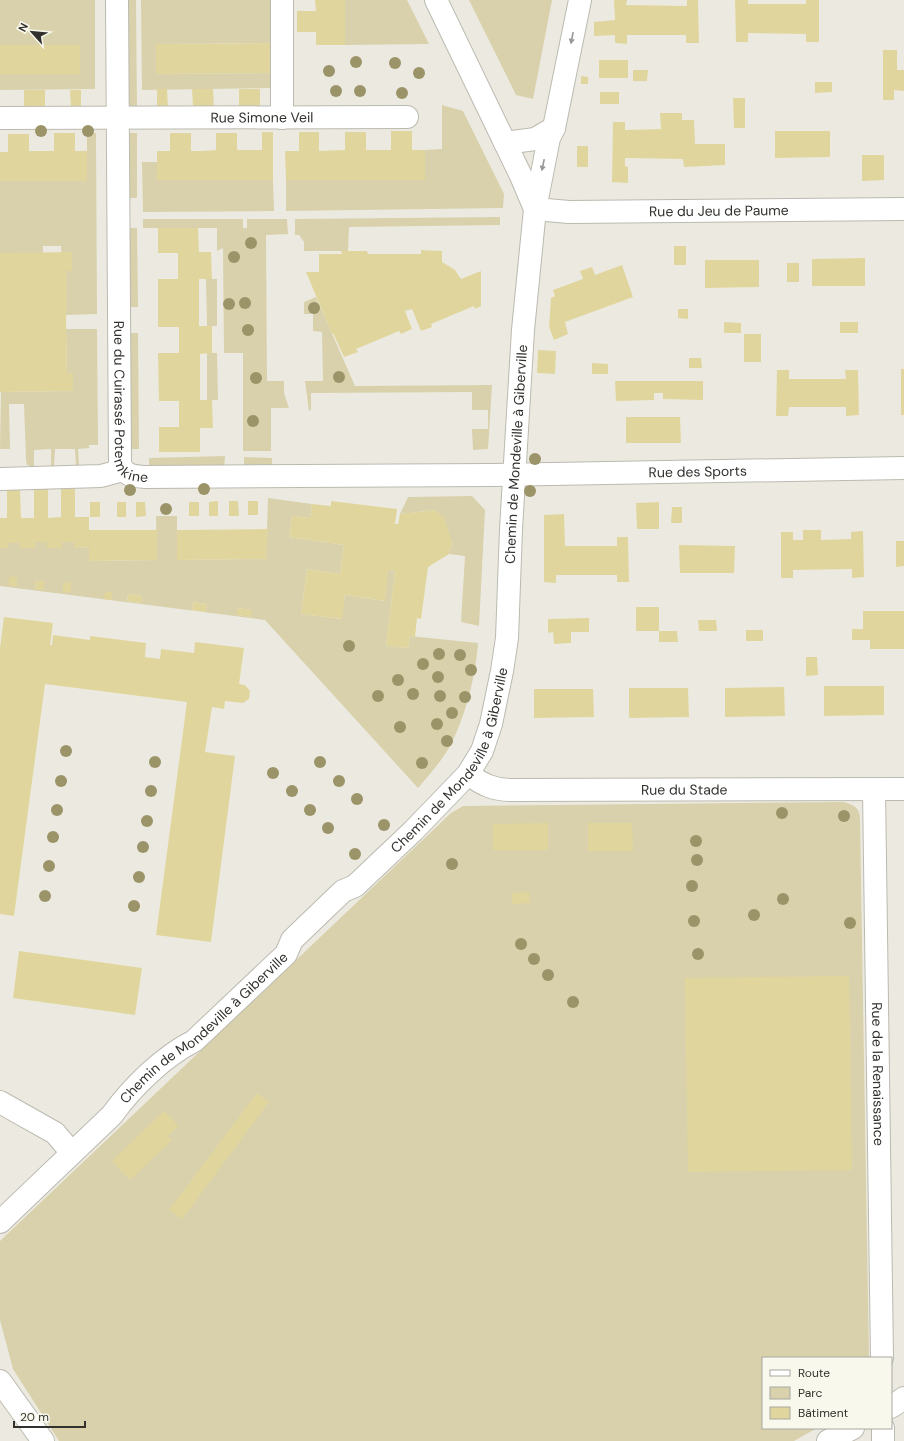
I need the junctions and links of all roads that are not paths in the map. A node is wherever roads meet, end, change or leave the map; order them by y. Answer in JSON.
{"nodes":[{"id":1,"x":116,"y":0,"type":"edge"},
{"id":2,"x":282,"y":0,"type":"edge"},
{"id":3,"x":436,"y":0,"type":"edge"},
{"id":4,"x":580,"y":0,"type":"edge"},
{"id":5,"x":117,"y":117,"type":"junction"},
{"id":6,"x":407,"y":117,"type":"dead end"},
{"id":7,"x":0,"y":118,"type":"edge"},
{"id":8,"x":282,"y":118,"type":"junction"},
{"id":9,"x":554,"y":128,"type":"junction"},
{"id":10,"x":506,"y":143,"type":"junction"},
{"id":11,"x":535,"y":209,"type":"junction"},
{"id":12,"x":904,"y":209,"type":"edge"},
{"id":13,"x":904,"y":468,"type":"edge"},
{"id":14,"x":123,"y":470,"type":"junction"},
{"id":15,"x":491,"y":475,"type":"joint"},
{"id":16,"x":514,"y":475,"type":"junction"},
{"id":17,"x":0,"y":479,"type":"edge"},
{"id":18,"x":468,"y":774,"type":"junction"},
{"id":19,"x":874,"y":790,"type":"junction"},
{"id":20,"x":904,"y":790,"type":"edge"},
{"id":21,"x":0,"y":1102,"type":"edge"},
{"id":22,"x":72,"y":1153,"type":"junction"},
{"id":23,"x":0,"y":1222,"type":"edge"},
{"id":24,"x":882,"y":1357,"type":"edge"},
{"id":25,"x":0,"y":1381,"type":"edge"},
{"id":26,"x":904,"y":1398,"type":"edge"},
{"id":27,"x":892,"y":1406,"type":"edge"},
{"id":28,"x":851,"y":1429,"type":"edge"},
{"id":29,"x":883,"y":1429,"type":"edge"},
{"id":30,"x":43,"y":1441,"type":"edge"},
{"id":31,"x":828,"y":1441,"type":"edge"},
{"id":32,"x":884,"y":1441,"type":"edge"}],
"edges":[{"from":1,"to":5,"type":"street","name":"Rue du Cuirassé Potemkine"},
{"from":2,"to":8,"type":"street"},
{"from":3,"to":10,"type":"street"},
{"from":4,"to":9,"type":"street","name":"Chemin de Mondeville à Giberville","one_way":true},
{"from":5,"to":7,"type":"street","name":"Rue Simone Veil"},
{"from":5,"to":8,"type":"street","name":"Rue Simone Veil"},
{"from":5,"to":14,"type":"street","name":"Rue du Cuirassé Potemkine"},
{"from":6,"to":8,"type":"street","name":"Rue Simone Veil"},
{"from":9,"to":10,"type":"street"},
{"from":9,"to":11,"type":"street","name":"Chemin de Mondeville à Giberville","one_way":true},
{"from":10,"to":11,"type":"street"},
{"from":11,"to":12,"type":"street","name":"Rue du Jeu de Paume"},
{"from":11,"to":16,"type":"street","name":"Chemin de Mondeville à Giberville"},
{"from":13,"to":16,"type":"street","name":"Rue des Sports"},
{"from":14,"to":15,"type":"street","name":"Rue du Cuirassé Potemkine"},
{"from":14,"to":17,"type":"street"},
{"from":15,"to":16,"type":"street","name":"Rue des Sports"},
{"from":16,"to":18,"type":"street","name":"Chemin de Mondeville à Giberville"},
{"from":18,"to":19,"type":"street","name":"Rue du Stade"},
{"from":18,"to":22,"type":"street","name":"Chemin de Mondeville à Giberville"},
{"from":19,"to":20,"type":"street","name":"Rue du Stade"},
{"from":19,"to":24,"type":"street","name":"Rue de la Renaissance"},
{"from":21,"to":22,"type":"street"},
{"from":22,"to":23,"type":"street","name":"Chemin de Mondeville à Giberville"},
{"from":25,"to":30,"type":"street"},
{"from":26,"to":27,"type":"street"},
{"from":28,"to":31,"type":"street"},
{"from":29,"to":32,"type":"street"}]}
